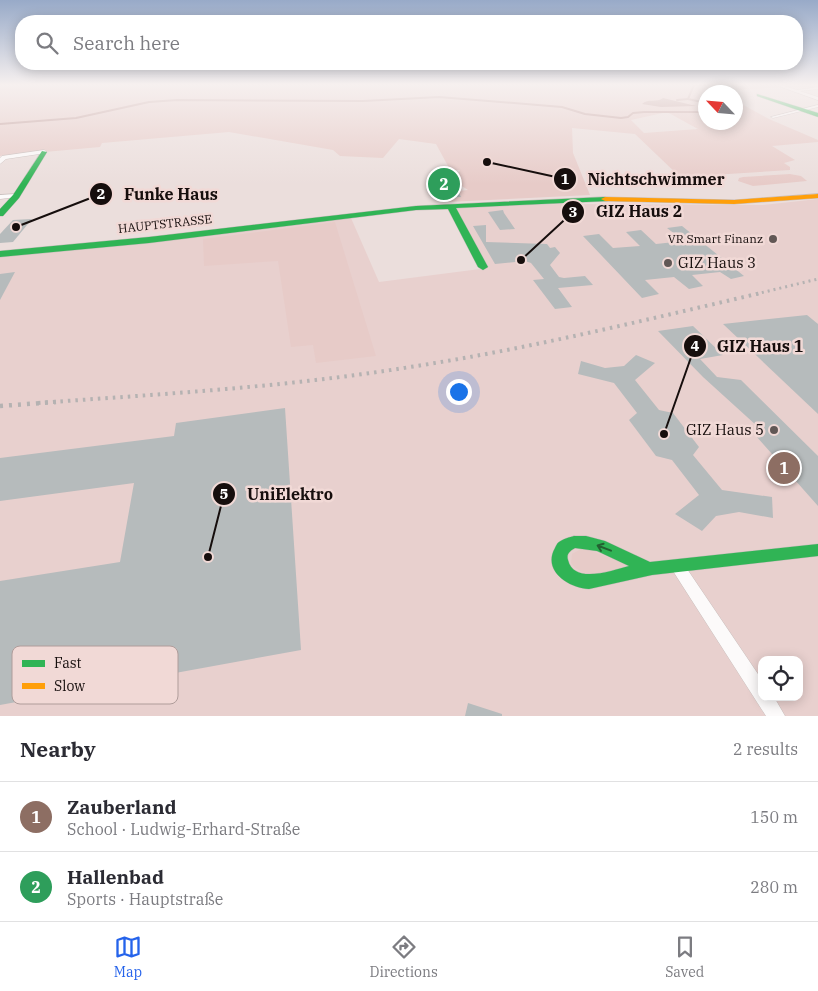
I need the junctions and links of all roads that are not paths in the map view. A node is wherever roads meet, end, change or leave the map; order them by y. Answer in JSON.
{"nodes":[{"id":1,"x":44,"y":152,"type":"joint"},
{"id":2,"x":0,"y":162,"type":"edge"},
{"id":3,"x":16,"y":196,"type":"junction"},
{"id":4,"x":818,"y":196,"type":"edge"},
{"id":5,"x":0,"y":197,"type":"edge"},
{"id":6,"x":451,"y":207,"type":"junction"},
{"id":7,"x":0,"y":214,"type":"edge"},
{"id":8,"x":0,"y":254,"type":"edge"},
{"id":9,"x":484,"y":267,"type":"dead end"},
{"id":10,"x":818,"y":550,"type":"edge"},
{"id":11,"x":678,"y":567,"type":"junction"},
{"id":12,"x":648,"y":568,"type":"junction"},
{"id":13,"x":758,"y":688,"type":"edge"},
{"id":14,"x":766,"y":701,"type":"edge"},
{"id":15,"x":776,"y":716,"type":"edge"}],
"edges":[{"from":1,"to":2,"type":"street"},
{"from":1,"to":3,"type":"street"},
{"from":3,"to":5,"type":"street"},
{"from":3,"to":7,"type":"street"},
{"from":4,"to":6,"type":"street","name":"HAUPTSTRASSE"},
{"from":6,"to":8,"type":"street","name":"HAUPTSTRASSE"},
{"from":6,"to":9,"type":"street"},
{"from":10,"to":11,"type":"street"},
{"from":11,"to":12,"type":"street"},
{"from":11,"to":13,"type":"street"},
{"from":12,"to":12,"type":"street","one_way":true},
{"from":14,"to":15,"type":"street"}]}
